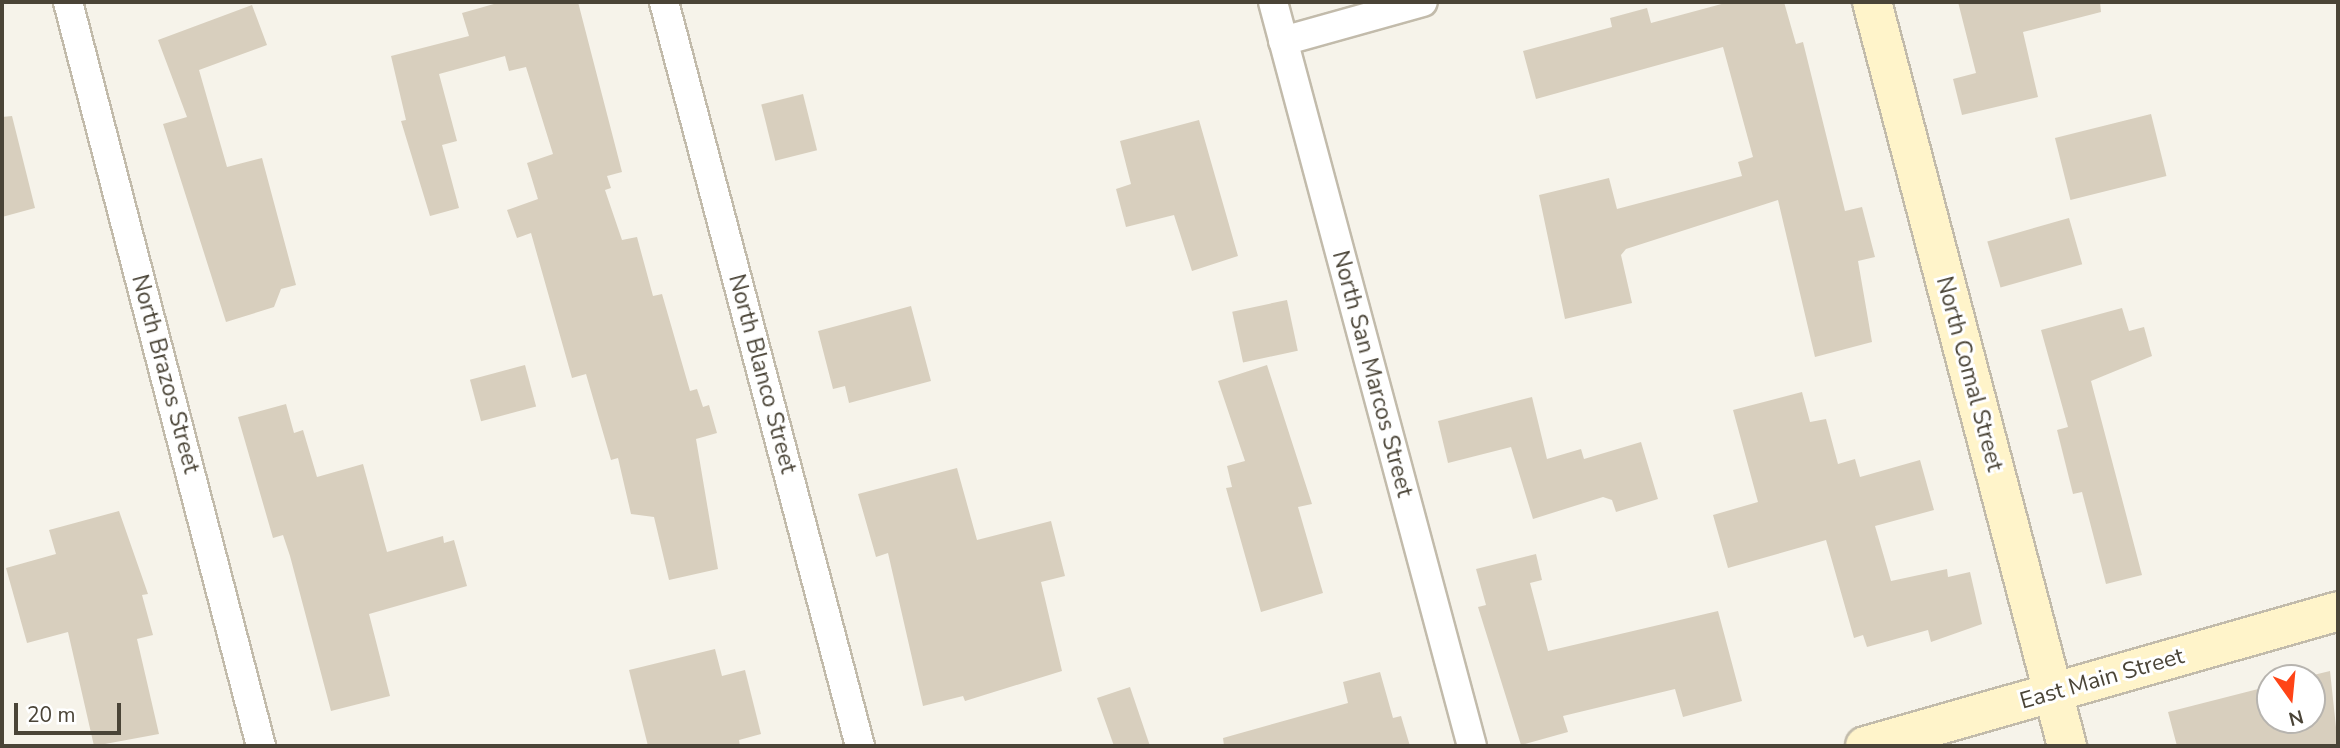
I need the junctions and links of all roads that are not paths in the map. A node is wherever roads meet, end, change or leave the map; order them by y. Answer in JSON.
{"nodes":[{"id":1,"x":68,"y":2,"type":"edge"},
{"id":2,"x":664,"y":2,"type":"edge"},
{"id":3,"x":1273,"y":2,"type":"edge"},
{"id":4,"x":1423,"y":2,"type":"edge"},
{"id":5,"x":1872,"y":2,"type":"edge"},
{"id":6,"x":1283,"y":41,"type":"junction"},
{"id":7,"x":2338,"y":611,"type":"edge"},
{"id":8,"x":2053,"y":692,"type":"junction"},
{"id":9,"x":261,"y":746,"type":"edge"},
{"id":10,"x":860,"y":746,"type":"edge"},
{"id":11,"x":1472,"y":746,"type":"edge"},
{"id":12,"x":1866,"y":746,"type":"edge"},
{"id":13,"x":2067,"y":746,"type":"edge"}],
"edges":[{"from":1,"to":9,"type":"street","name":"North Brazos Street"},
{"from":2,"to":10,"type":"street","name":"North Blanco Street"},
{"from":3,"to":6,"type":"street","name":"North San Marcos Street"},
{"from":4,"to":6,"type":"street"},
{"from":5,"to":8,"type":"street","name":"North Comal Street"},
{"from":6,"to":11,"type":"street","name":"North San Marcos Street"},
{"from":7,"to":8,"type":"street","name":"East Main Street"},
{"from":8,"to":12,"type":"street","name":"East Main Street"},
{"from":8,"to":13,"type":"street","name":"North Comal Street"}]}
